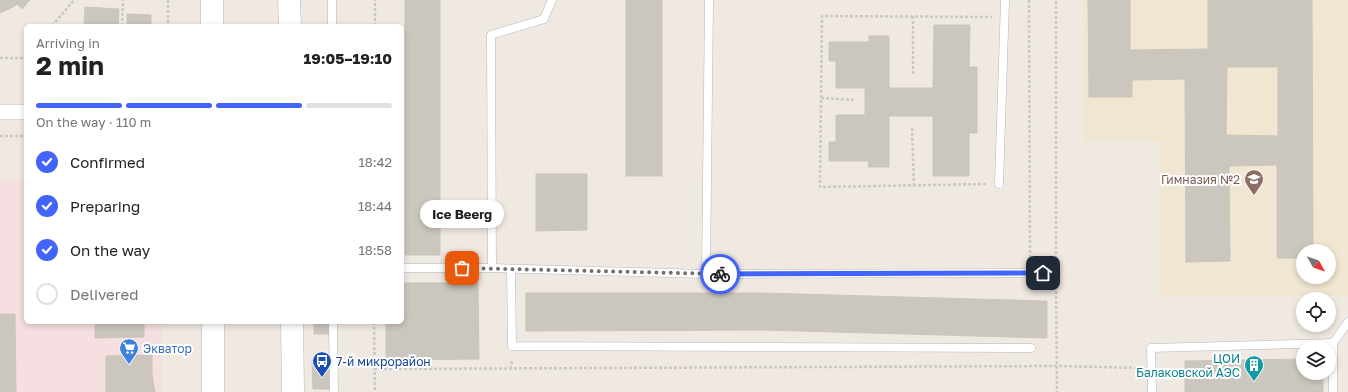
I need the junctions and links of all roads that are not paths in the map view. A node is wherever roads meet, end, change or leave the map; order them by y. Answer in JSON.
{"nodes":[{"id":1,"x":212,"y":0,"type":"edge"},
{"id":2,"x":289,"y":0,"type":"edge"},
{"id":3,"x":332,"y":0,"type":"edge"},
{"id":4,"x":552,"y":0,"type":"edge"},
{"id":5,"x":709,"y":0,"type":"edge"},
{"id":6,"x":1005,"y":0,"type":"edge"},
{"id":7,"x":212,"y":24,"type":"edge"},
{"id":8,"x":290,"y":24,"type":"edge"},
{"id":9,"x":332,"y":24,"type":"edge"},
{"id":10,"x":0,"y":112,"type":"edge"},
{"id":11,"x":24,"y":112,"type":"edge"},
{"id":12,"x":999,"y":184,"type":"road end"},
{"id":13,"x":404,"y":268,"type":"edge"},
{"id":14,"x":492,"y":268,"type":"junction"},
{"id":15,"x":511,"y":269,"type":"junction"},
{"id":16,"x":1056,"y":273,"type":"road end"},
{"id":17,"x":706,"y":274,"type":"junction"},
{"id":18,"x":1348,"y":322,"type":"edge"},
{"id":19,"x":213,"y":324,"type":"edge"},
{"id":20,"x":292,"y":324,"type":"edge"},
{"id":21,"x":334,"y":324,"type":"edge"},
{"id":22,"x":1335,"y":340,"type":"edge"},
{"id":23,"x":1296,"y":344,"type":"edge"},
{"id":24,"x":1031,"y":348,"type":"dead end"},
{"id":25,"x":1333,"y":380,"type":"edge"},
{"id":26,"x":213,"y":392,"type":"edge"},
{"id":27,"x":293,"y":392,"type":"edge"},
{"id":28,"x":334,"y":392,"type":"edge"},
{"id":29,"x":1152,"y":392,"type":"edge"},
{"id":30,"x":1333,"y":392,"type":"edge"}],
"edges":[{"from":1,"to":7,"type":"main road"},
{"from":2,"to":8,"type":"main road"},
{"from":3,"to":9,"type":"lane"},
{"from":4,"to":14,"type":"lane"},
{"from":5,"to":17,"type":"lane"},
{"from":6,"to":12,"type":"lane"},
{"from":10,"to":11,"type":"street"},
{"from":13,"to":14,"type":"lane"},
{"from":14,"to":15,"type":"lane"},
{"from":15,"to":17,"type":"lane"},
{"from":15,"to":24,"type":"lane"},
{"from":16,"to":17,"type":"lane"},
{"from":18,"to":22,"type":"lane"},
{"from":19,"to":26,"type":"main road"},
{"from":20,"to":27,"type":"main road"},
{"from":21,"to":28,"type":"lane"},
{"from":23,"to":29,"type":"lane"},
{"from":25,"to":30,"type":"lane"}]}
